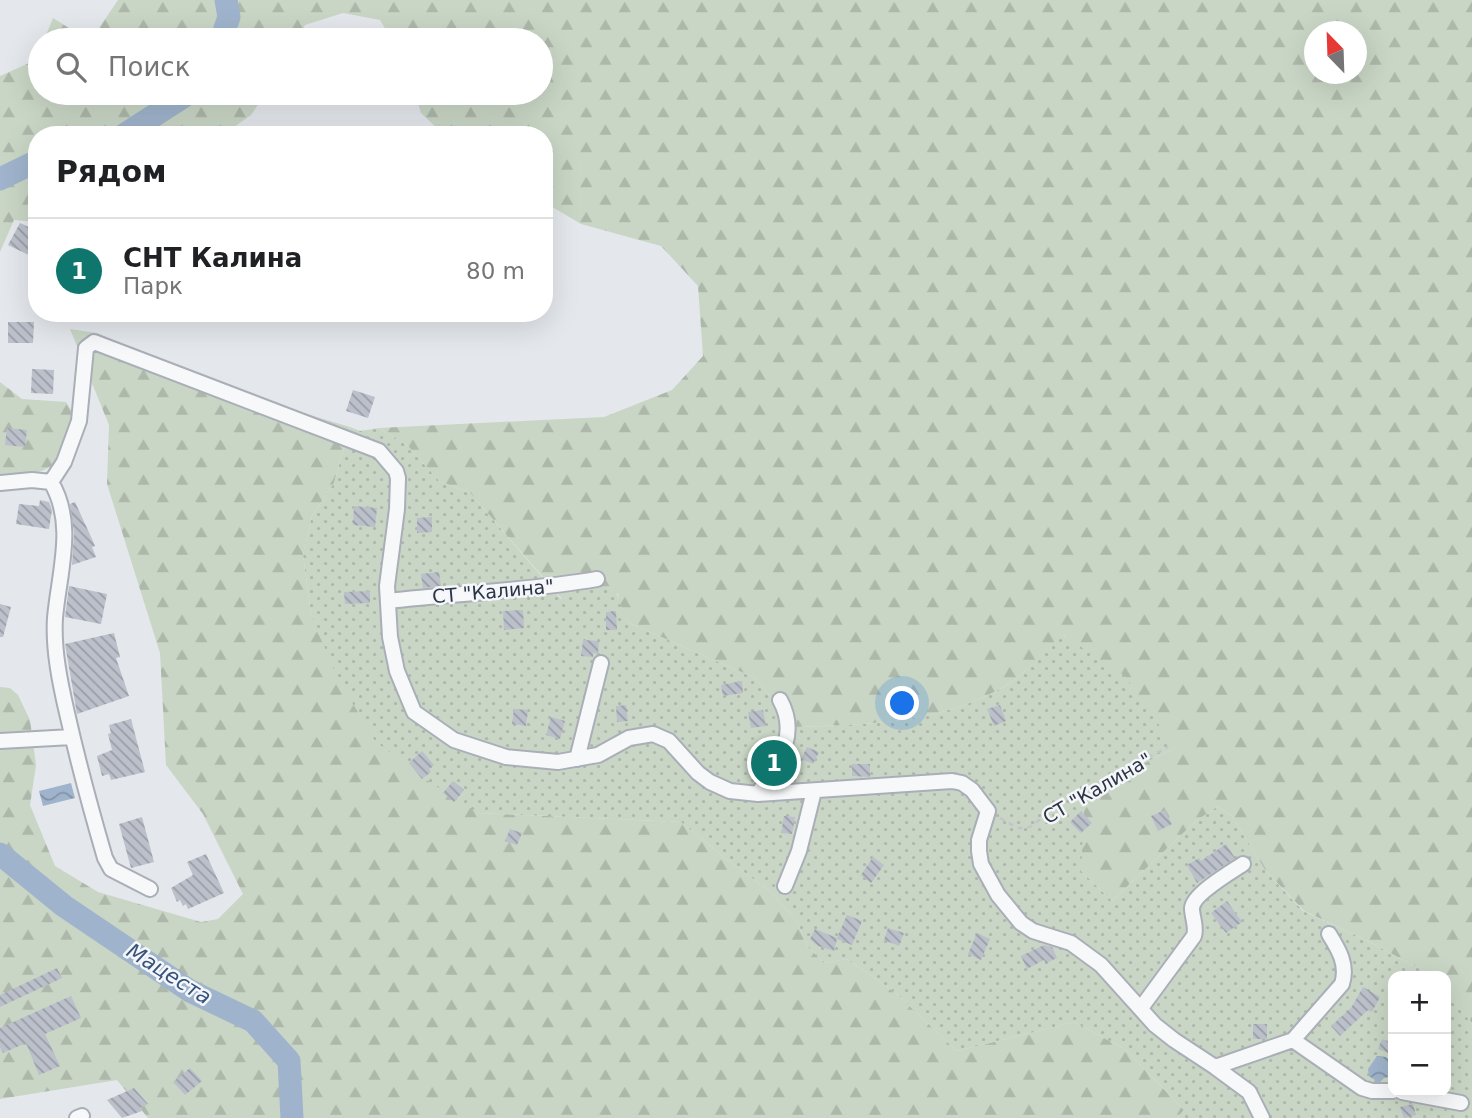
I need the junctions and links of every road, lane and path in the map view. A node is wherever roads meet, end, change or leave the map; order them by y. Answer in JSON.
{"nodes":[{"id":1,"x":51,"y":482,"type":"junction"},
{"id":2,"x":0,"y":483,"type":"edge"},
{"id":3,"x":597,"y":579,"type":"dead end"},
{"id":4,"x":388,"y":601,"type":"junction"},
{"id":5,"x":601,"y":663,"type":"dead end"},
{"id":6,"x":780,"y":700,"type":"dead end"},
{"id":7,"x":72,"y":737,"type":"junction"},
{"id":8,"x":0,"y":741,"type":"edge"},
{"id":9,"x":1168,"y":747,"type":"dead end"},
{"id":10,"x":577,"y":759,"type":"junction"},
{"id":11,"x":814,"y":791,"type":"junction"},
{"id":12,"x":758,"y":794,"type":"junction"},
{"id":13,"x":988,"y":811,"type":"junction"},
{"id":14,"x":1243,"y":864,"type":"dead end"},
{"id":15,"x":785,"y":886,"type":"dead end"},
{"id":16,"x":150,"y":889,"type":"dead end"},
{"id":17,"x":1329,"y":934,"type":"dead end"},
{"id":18,"x":1141,"y":1008,"type":"junction"},
{"id":19,"x":1293,"y":1040,"type":"junction"},
{"id":20,"x":1215,"y":1067,"type":"junction"},
{"id":21,"x":1388,"y":1091,"type":"edge"},
{"id":22,"x":1429,"y":1097,"type":"edge"},
{"id":23,"x":1461,"y":1103,"type":"dead end"},
{"id":24,"x":1262,"y":1118,"type":"edge"}],
"edges":[{"from":1,"to":2,"type":"street"},
{"from":1,"to":4,"type":"street"},
{"from":1,"to":7,"type":"street"},
{"from":3,"to":4,"type":"street","name":"СТ \"Калина\""},
{"from":4,"to":10,"type":"street"},
{"from":5,"to":10,"type":"street"},
{"from":6,"to":12,"type":"street"},
{"from":7,"to":8,"type":"street"},
{"from":7,"to":16,"type":"street"},
{"from":9,"to":13,"type":"path","name":"СТ \"Калина\""},
{"from":10,"to":12,"type":"street"},
{"from":11,"to":12,"type":"street"},
{"from":11,"to":13,"type":"street"},
{"from":11,"to":15,"type":"street"},
{"from":13,"to":18,"type":"street"},
{"from":14,"to":18,"type":"street"},
{"from":17,"to":19,"type":"street"},
{"from":18,"to":20,"type":"street"},
{"from":19,"to":20,"type":"street"},
{"from":19,"to":21,"type":"street"},
{"from":20,"to":24,"type":"street"},
{"from":22,"to":23,"type":"street"}]}
